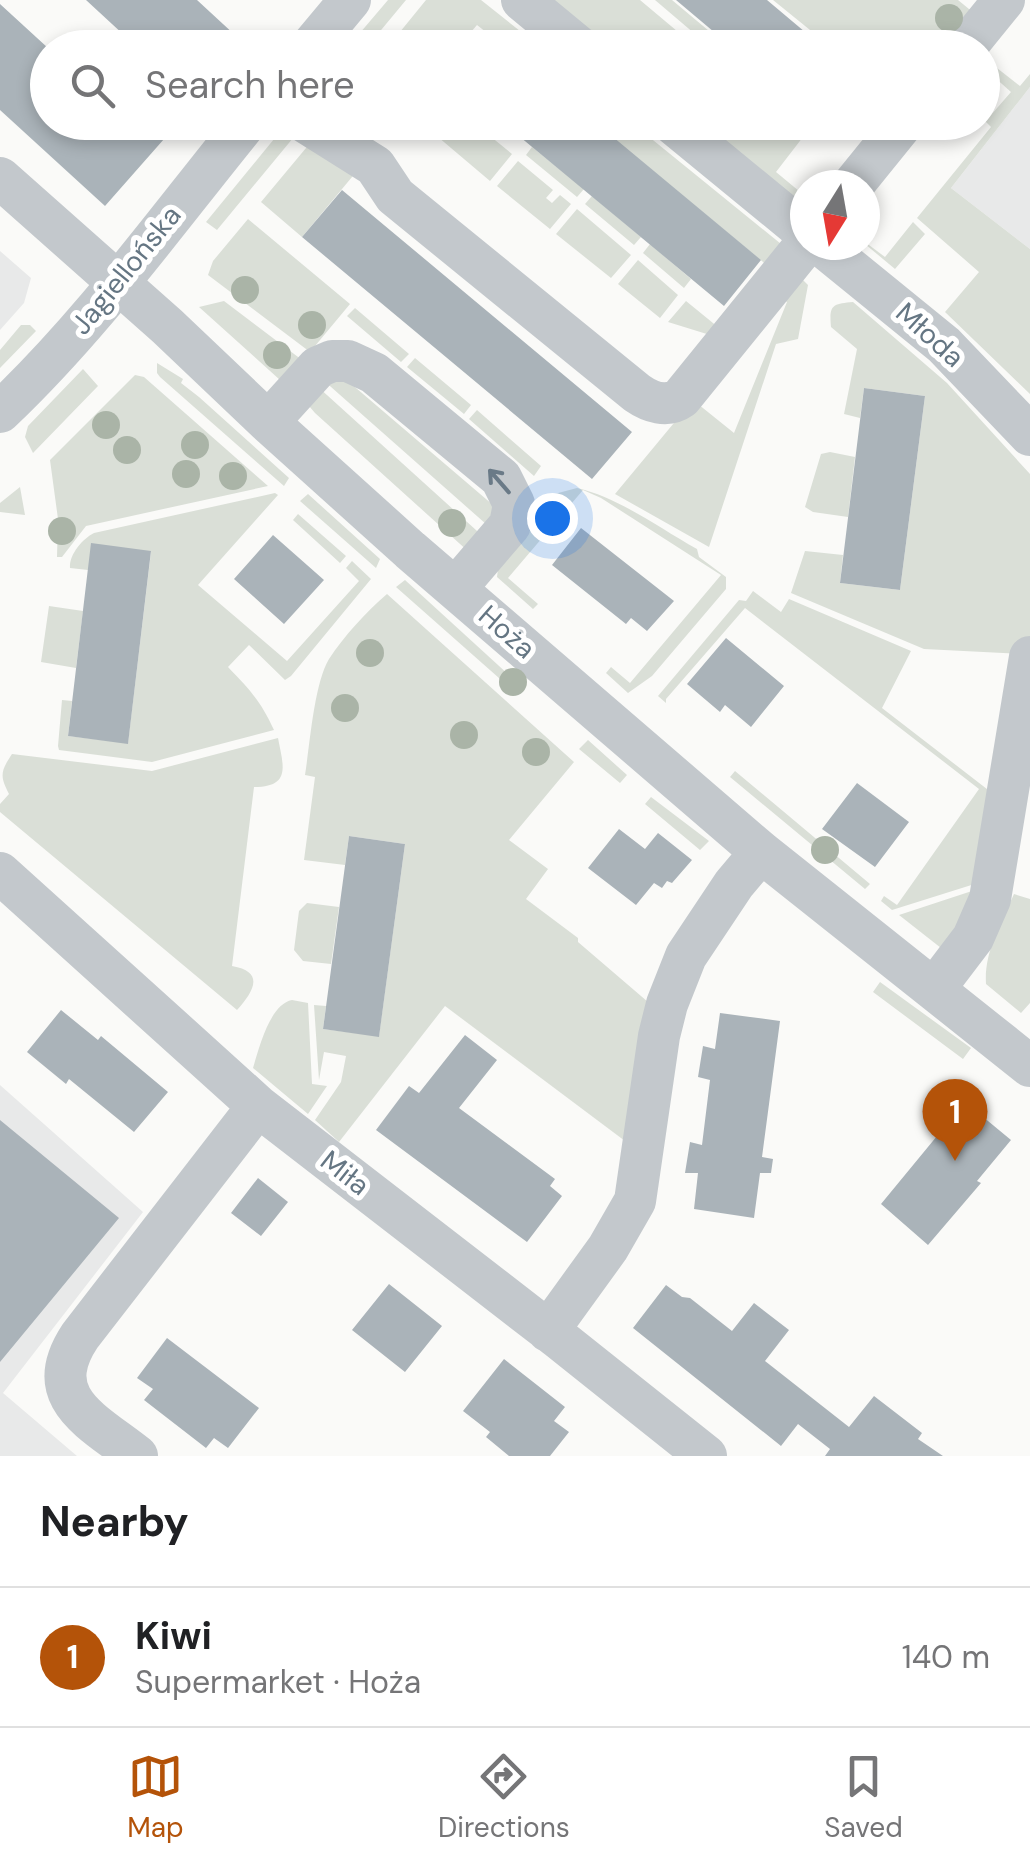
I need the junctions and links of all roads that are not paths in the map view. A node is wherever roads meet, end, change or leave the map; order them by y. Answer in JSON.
{"nodes":[{"id":1,"x":350,"y":0,"type":"edge"},
{"id":2,"x":522,"y":0,"type":"edge"},
{"id":3,"x":1004,"y":0,"type":"edge"},
{"id":4,"x":325,"y":30,"type":"edge"},
{"id":5,"x":558,"y":30,"type":"edge"},
{"id":6,"x":980,"y":30,"type":"edge"},
{"id":7,"x":233,"y":140,"type":"edge"},
{"id":8,"x":333,"y":140,"type":"edge"},
{"id":9,"x":694,"y":140,"type":"edge"},
{"id":10,"x":890,"y":140,"type":"edge"},
{"id":11,"x":866,"y":170,"type":"edge"},
{"id":12,"x":0,"y":178,"type":"edge"},
{"id":13,"x":790,"y":220,"type":"edge"},
{"id":14,"x":793,"y":260,"type":"edge"},
{"id":15,"x":839,"y":260,"type":"edge"},
{"id":16,"x":117,"y":284,"type":"junction"},
{"id":17,"x":0,"y":412,"type":"edge"},
{"id":18,"x":268,"y":422,"type":"junction"},
{"id":19,"x":1030,"y":436,"type":"edge"},
{"id":20,"x":456,"y":588,"type":"junction"},
{"id":21,"x":1030,"y":657,"type":"edge"},
{"id":22,"x":761,"y":852,"type":"junction"},
{"id":23,"x":0,"y":872,"type":"edge"},
{"id":24,"x":935,"y":988,"type":"junction"},
{"id":25,"x":1030,"y":1066,"type":"edge"},
{"id":26,"x":258,"y":1106,"type":"junction"},
{"id":27,"x":548,"y":1331,"type":"junction"},
{"id":28,"x":137,"y":1456,"type":"edge"},
{"id":29,"x":706,"y":1456,"type":"edge"}],
"edges":[{"from":1,"to":4,"type":"street"},
{"from":2,"to":5,"type":"street"},
{"from":3,"to":6,"type":"street"},
{"from":7,"to":16,"type":"street","name":"Jagiellońska"},
{"from":8,"to":14,"type":"street"},
{"from":9,"to":13,"type":"street"},
{"from":10,"to":11,"type":"street"},
{"from":12,"to":16,"type":"street","name":"Hoża"},
{"from":15,"to":19,"type":"street","name":"Młoda"},
{"from":16,"to":17,"type":"street","name":"Jagiellońska"},
{"from":16,"to":18,"type":"street","name":"Hoża"},
{"from":18,"to":20,"type":"street","name":"Hoża"},
{"from":20,"to":18,"type":"street","one_way":true},
{"from":20,"to":22,"type":"street","name":"Hoża"},
{"from":21,"to":24,"type":"street"},
{"from":22,"to":24,"type":"street","name":"Hoża"},
{"from":22,"to":27,"type":"street"},
{"from":23,"to":26,"type":"street","name":"Miła"},
{"from":24,"to":25,"type":"street","name":"Hoża"},
{"from":26,"to":27,"type":"street","name":"Miła"},
{"from":26,"to":28,"type":"street"},
{"from":27,"to":29,"type":"street","name":"Miła"}]}
